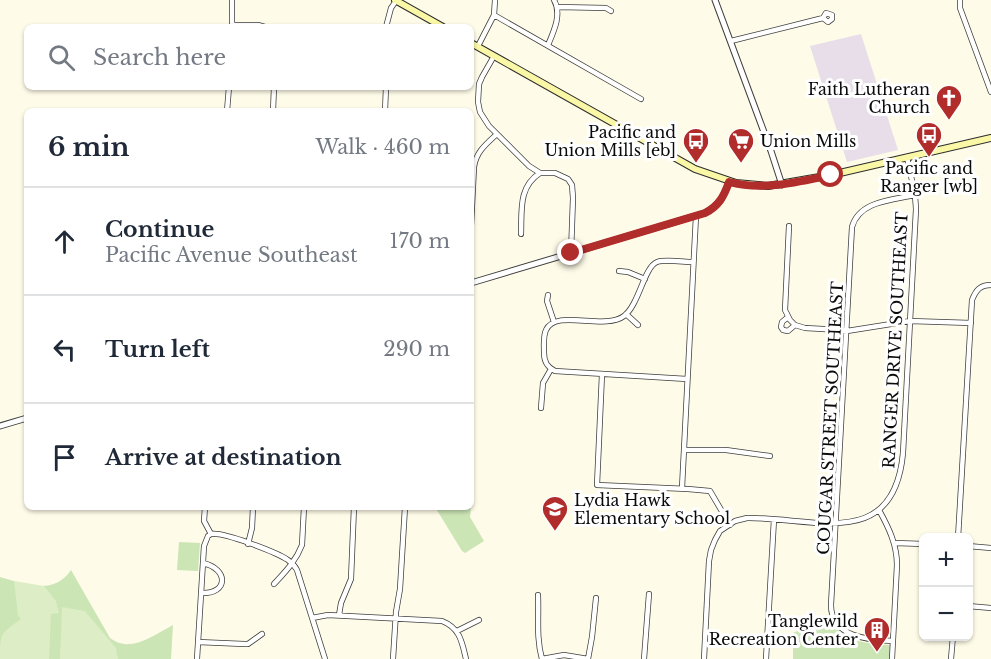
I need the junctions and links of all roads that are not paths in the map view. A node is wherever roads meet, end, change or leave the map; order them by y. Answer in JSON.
{"nodes":[{"id":1,"x":232,"y":0,"type":"edge"},
{"id":2,"x":395,"y":0,"type":"edge"},
{"id":3,"x":495,"y":0,"type":"edge"},
{"id":4,"x":554,"y":0,"type":"edge"},
{"id":5,"x":715,"y":0,"type":"edge"},
{"id":6,"x":960,"y":0,"type":"edge"},
{"id":7,"x":558,"y":7,"type":"junction"},
{"id":8,"x":611,"y":11,"type":"dead end"},
{"id":9,"x":494,"y":15,"type":"junction"},
{"id":10,"x":824,"y":18,"type":"dead end"},
{"id":11,"x":233,"y":24,"type":"edge"},
{"id":12,"x":387,"y":24,"type":"edge"},
{"id":13,"x":438,"y":24,"type":"edge"},
{"id":14,"x":731,"y":41,"type":"junction"},
{"id":15,"x":474,"y":44,"type":"edge"},
{"id":16,"x":548,"y":45,"type":"junction"},
{"id":17,"x":494,"y":56,"type":"junction"},
{"id":18,"x":229,"y":90,"type":"edge"},
{"id":19,"x":274,"y":90,"type":"edge"},
{"id":20,"x":386,"y":90,"type":"edge"},
{"id":21,"x":991,"y":92,"type":"edge"},
{"id":22,"x":641,"y":99,"type":"dead end"},
{"id":23,"x":227,"y":108,"type":"edge"},
{"id":24,"x":273,"y":108,"type":"edge"},
{"id":25,"x":385,"y":108,"type":"edge"},
{"id":26,"x":497,"y":134,"type":"junction"},
{"id":27,"x":991,"y":138,"type":"edge"},
{"id":28,"x":907,"y":157,"type":"junction"},
{"id":29,"x":474,"y":167,"type":"edge"},
{"id":30,"x":540,"y":173,"type":"junction"},
{"id":31,"x":729,"y":182,"type":"junction"},
{"id":32,"x":782,"y":185,"type":"junction"},
{"id":33,"x":915,"y":195,"type":"junction"},
{"id":34,"x":696,"y":216,"type":"junction"},
{"id":35,"x":789,"y":226,"type":"dead end"},
{"id":36,"x":521,"y":234,"type":"dead end"},
{"id":37,"x":571,"y":253,"type":"junction"},
{"id":38,"x":693,"y":262,"type":"junction"},
{"id":39,"x":619,"y":271,"type":"dead end"},
{"id":40,"x":645,"y":279,"type":"junction"},
{"id":41,"x":474,"y":282,"type":"edge"},
{"id":42,"x":991,"y":285,"type":"edge"},
{"id":43,"x":548,"y":295,"type":"dead end"},
{"id":44,"x":626,"y":314,"type":"junction"},
{"id":45,"x":789,"y":318,"type":"junction"},
{"id":46,"x":910,"y":321,"type":"junction"},
{"id":47,"x":554,"y":322,"type":"junction"},
{"id":48,"x":970,"y":323,"type":"junction"},
{"id":49,"x":638,"y":325,"type":"dead end"},
{"id":50,"x":795,"y":325,"type":"junction"},
{"id":51,"x":847,"y":331,"type":"junction"},
{"id":52,"x":551,"y":369,"type":"junction"},
{"id":53,"x":602,"y":374,"type":"junction"},
{"id":54,"x":687,"y":379,"type":"junction"},
{"id":55,"x":541,"y":408,"type":"dead end"},
{"id":56,"x":24,"y":419,"type":"edge"},
{"id":57,"x":0,"y":426,"type":"edge"},
{"id":58,"x":684,"y":450,"type":"junction"},
{"id":59,"x":770,"y":456,"type":"dead end"},
{"id":60,"x":682,"y":488,"type":"junction"},
{"id":61,"x":205,"y":510,"type":"edge"},
{"id":62,"x":254,"y":510,"type":"edge"},
{"id":63,"x":304,"y":510,"type":"edge"},
{"id":64,"x":354,"y":510,"type":"edge"},
{"id":65,"x":405,"y":510,"type":"edge"},
{"id":66,"x":879,"y":510,"type":"junction"},
{"id":67,"x":774,"y":519,"type":"junction"},
{"id":68,"x":837,"y":524,"type":"junction"},
{"id":69,"x":730,"y":525,"type":"junction"},
{"id":70,"x":958,"y":533,"type":"edge"},
{"id":71,"x":211,"y":534,"type":"junction"},
{"id":72,"x":895,"y":543,"type":"junction"},
{"id":73,"x":248,"y":544,"type":"junction"},
{"id":74,"x":919,"y":544,"type":"edge"},
{"id":75,"x":973,"y":546,"type":"edge"},
{"id":76,"x":991,"y":548,"type":"edge"},
{"id":77,"x":203,"y":563,"type":"junction"},
{"id":78,"x":293,"y":563,"type":"junction"},
{"id":79,"x":274,"y":584,"type":"dead end"},
{"id":80,"x":202,"y":593,"type":"junction"},
{"id":81,"x":649,"y":594,"type":"dead end"},
{"id":82,"x":538,"y":595,"type":"dead end"},
{"id":83,"x":596,"y":598,"type":"dead end"},
{"id":84,"x":973,"y":606,"type":"edge"},
{"id":85,"x":991,"y":608,"type":"edge"},
{"id":86,"x":339,"y":615,"type":"junction"},
{"id":87,"x":312,"y":618,"type":"junction"},
{"id":88,"x":396,"y":618,"type":"junction"},
{"id":89,"x":479,"y":620,"type":"dead end"},
{"id":90,"x":457,"y":631,"type":"junction"},
{"id":91,"x":262,"y":634,"type":"dead end"},
{"id":92,"x":893,"y":641,"type":"junction"},
{"id":93,"x":952,"y":641,"type":"edge"},
{"id":94,"x":198,"y":642,"type":"junction"},
{"id":95,"x":197,"y":659,"type":"edge"},
{"id":96,"x":325,"y":659,"type":"edge"},
{"id":97,"x":393,"y":659,"type":"edge"},
{"id":98,"x":466,"y":659,"type":"edge"},
{"id":99,"x":542,"y":659,"type":"edge"},
{"id":100,"x":588,"y":659,"type":"edge"},
{"id":101,"x":644,"y":659,"type":"edge"},
{"id":102,"x":704,"y":659,"type":"edge"},
{"id":103,"x":766,"y":659,"type":"edge"},
{"id":104,"x":892,"y":659,"type":"edge"},
{"id":105,"x":951,"y":659,"type":"edge"}],
"edges":[{"from":1,"to":11,"type":"street"},
{"from":2,"to":12,"type":"street"},
{"from":2,"to":13,"type":"main road"},
{"from":3,"to":9,"type":"street"},
{"from":4,"to":7,"type":"street"},
{"from":5,"to":14,"type":"street"},
{"from":6,"to":21,"type":"street"},
{"from":7,"to":8,"type":"street"},
{"from":7,"to":16,"type":"street"},
{"from":9,"to":15,"type":"street"},
{"from":9,"to":16,"type":"street"},
{"from":10,"to":14,"type":"street"},
{"from":14,"to":32,"type":"street"},
{"from":15,"to":17,"type":"main road"},
{"from":16,"to":22,"type":"street"},
{"from":17,"to":26,"type":"street"},
{"from":17,"to":31,"type":"main road"},
{"from":18,"to":23,"type":"street"},
{"from":19,"to":24,"type":"street"},
{"from":20,"to":25,"type":"street"},
{"from":26,"to":29,"type":"street"},
{"from":26,"to":30,"type":"street"},
{"from":27,"to":28,"type":"main road"},
{"from":28,"to":32,"type":"main road"},
{"from":28,"to":33,"type":"street","name":"RANGER DRIVE SOUTHEAST"},
{"from":30,"to":36,"type":"street"},
{"from":30,"to":37,"type":"street"},
{"from":31,"to":32,"type":"main road"},
{"from":31,"to":34,"type":"street"},
{"from":33,"to":46,"type":"street","name":"RANGER DRIVE SOUTHEAST"},
{"from":33,"to":51,"type":"street","name":"COUGAR STREET SOUTHEAST"},
{"from":34,"to":37,"type":"street"},
{"from":34,"to":38,"type":"street"},
{"from":35,"to":45,"type":"street"},
{"from":37,"to":41,"type":"street"},
{"from":38,"to":40,"type":"street"},
{"from":38,"to":54,"type":"street"},
{"from":39,"to":40,"type":"street"},
{"from":40,"to":44,"type":"street"},
{"from":42,"to":48,"type":"street"},
{"from":43,"to":47,"type":"street"},
{"from":44,"to":47,"type":"street"},
{"from":44,"to":49,"type":"street"},
{"from":45,"to":50,"type":"street"},
{"from":45,"to":50,"type":"street"},
{"from":46,"to":48,"type":"street"},
{"from":46,"to":51,"type":"street"},
{"from":46,"to":66,"type":"street","name":"RANGER DRIVE SOUTHEAST"},
{"from":47,"to":52,"type":"street"},
{"from":48,"to":70,"type":"street"},
{"from":50,"to":51,"type":"street"},
{"from":51,"to":68,"type":"street","name":"COUGAR STREET SOUTHEAST"},
{"from":52,"to":53,"type":"street"},
{"from":52,"to":55,"type":"street"},
{"from":53,"to":54,"type":"street"},
{"from":53,"to":60,"type":"street"},
{"from":54,"to":58,"type":"street"},
{"from":56,"to":57,"type":"street"},
{"from":58,"to":59,"type":"street"},
{"from":58,"to":60,"type":"street"},
{"from":60,"to":69,"type":"street"},
{"from":61,"to":71,"type":"street"},
{"from":62,"to":73,"type":"street"},
{"from":63,"to":78,"type":"street"},
{"from":64,"to":86,"type":"street"},
{"from":65,"to":88,"type":"street"},
{"from":66,"to":68,"type":"street"},
{"from":66,"to":72,"type":"street"},
{"from":67,"to":68,"type":"street"},
{"from":67,"to":69,"type":"street"},
{"from":67,"to":103,"type":"street"},
{"from":68,"to":92,"type":"street","name":"COUGAR STREET SOUTHEAST"},
{"from":69,"to":102,"type":"street"},
{"from":71,"to":73,"type":"street"},
{"from":71,"to":77,"type":"street"},
{"from":72,"to":74,"type":"street"},
{"from":72,"to":92,"type":"street"},
{"from":73,"to":78,"type":"street"},
{"from":75,"to":76,"type":"street"},
{"from":77,"to":80,"type":"street"},
{"from":77,"to":80,"type":"street"},
{"from":78,"to":79,"type":"street"},
{"from":78,"to":87,"type":"street"},
{"from":80,"to":94,"type":"street"},
{"from":81,"to":101,"type":"street"},
{"from":82,"to":99,"type":"street"},
{"from":83,"to":100,"type":"street"},
{"from":84,"to":85,"type":"street"},
{"from":86,"to":87,"type":"street"},
{"from":86,"to":88,"type":"street"},
{"from":87,"to":96,"type":"street"},
{"from":88,"to":90,"type":"street"},
{"from":88,"to":97,"type":"street"},
{"from":89,"to":90,"type":"street"},
{"from":90,"to":98,"type":"street"},
{"from":91,"to":94,"type":"street"},
{"from":92,"to":104,"type":"street"},
{"from":93,"to":105,"type":"street"},
{"from":94,"to":95,"type":"street"},
{"from":99,"to":100,"type":"street"}]}
